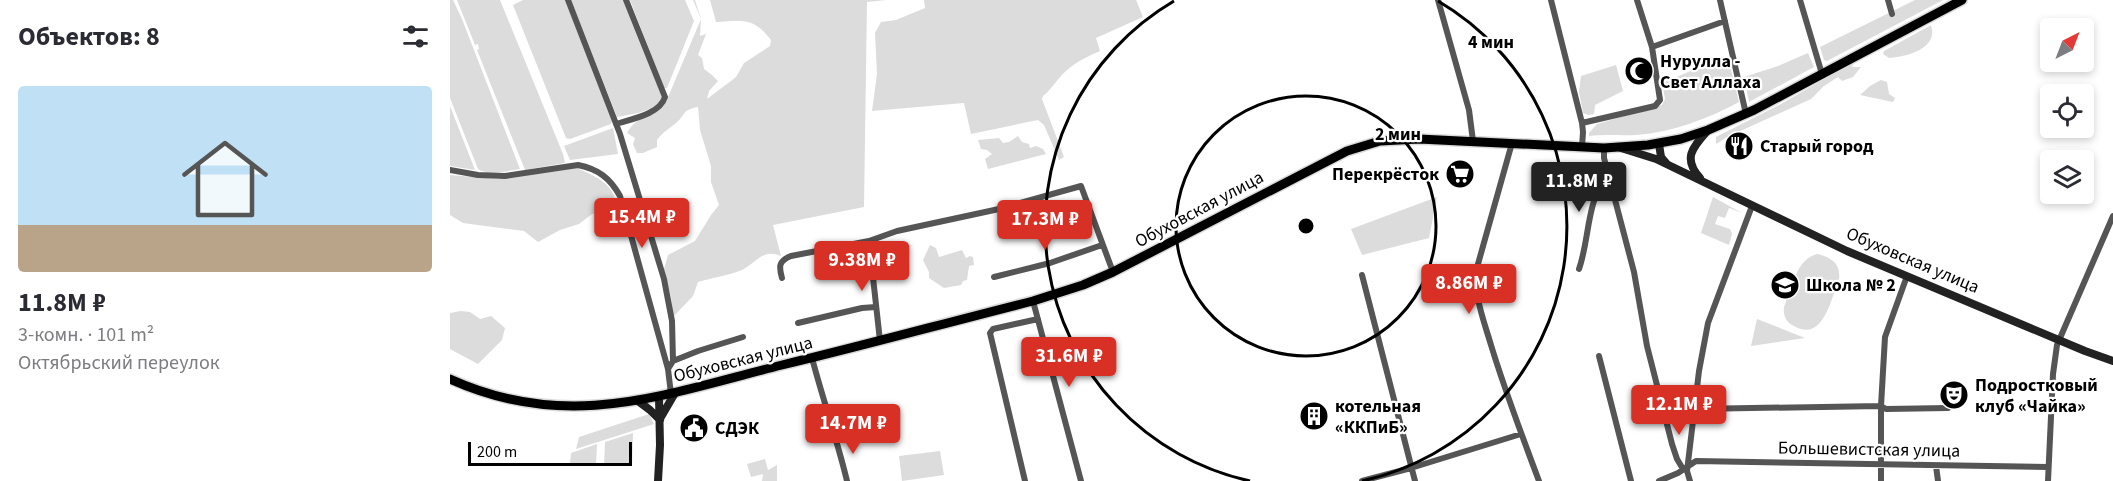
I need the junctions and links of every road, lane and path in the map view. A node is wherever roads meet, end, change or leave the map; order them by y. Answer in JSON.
{"nodes":[{"id":1,"x":568,"y":0,"type":"edge"},
{"id":2,"x":626,"y":0,"type":"edge"},
{"id":3,"x":1438,"y":0,"type":"edge"},
{"id":4,"x":1551,"y":0,"type":"edge"},
{"id":5,"x":1637,"y":0,"type":"edge"},
{"id":6,"x":1720,"y":0,"type":"edge"},
{"id":7,"x":1800,"y":0,"type":"edge"},
{"id":8,"x":1888,"y":0,"type":"edge"},
{"id":9,"x":1962,"y":0,"type":"edge"},
{"id":10,"x":1892,"y":15,"type":"dead end"},
{"id":11,"x":1725,"y":21,"type":"junction"},
{"id":12,"x":1652,"y":47,"type":"junction"},
{"id":13,"x":1822,"y":75,"type":"junction"},
{"id":14,"x":1746,"y":114,"type":"junction"},
{"id":15,"x":1582,"y":123,"type":"junction"},
{"id":16,"x":616,"y":124,"type":"junction"},
{"id":17,"x":1708,"y":130,"type":"junction"},
{"id":18,"x":1682,"y":139,"type":"junction"},
{"id":19,"x":1473,"y":141,"type":"junction"},
{"id":20,"x":1512,"y":143,"type":"junction"},
{"id":21,"x":1659,"y":144,"type":"junction"},
{"id":22,"x":1582,"y":147,"type":"junction"},
{"id":23,"x":1604,"y":148,"type":"junction"},
{"id":24,"x":1619,"y":148,"type":"junction"},
{"id":25,"x":1690,"y":157,"type":"junction"},
{"id":26,"x":1671,"y":166,"type":"junction"},
{"id":27,"x":450,"y":170,"type":"edge"},
{"id":28,"x":1609,"y":174,"type":"junction"},
{"id":29,"x":1704,"y":182,"type":"junction"},
{"id":30,"x":1752,"y":206,"type":"junction"},
{"id":31,"x":2113,"y":216,"type":"edge"},
{"id":32,"x":869,"y":241,"type":"junction"},
{"id":33,"x":1102,"y":245,"type":"junction"},
{"id":34,"x":1579,"y":269,"type":"dead end"},
{"id":35,"x":1113,"y":272,"type":"junction"},
{"id":36,"x":1362,"y":275,"type":"dead end"},
{"id":37,"x":1907,"y":276,"type":"junction"},
{"id":38,"x":994,"y":277,"type":"dead end"},
{"id":39,"x":782,"y":278,"type":"dead end"},
{"id":40,"x":1033,"y":301,"type":"junction"},
{"id":41,"x":876,"y":307,"type":"junction"},
{"id":42,"x":1038,"y":319,"type":"junction"},
{"id":43,"x":798,"y":323,"type":"dead end"},
{"id":44,"x":743,"y":337,"type":"dead end"},
{"id":45,"x":2059,"y":339,"type":"junction"},
{"id":46,"x":880,"y":341,"type":"junction"},
{"id":47,"x":1599,"y":356,"type":"dead end"},
{"id":48,"x":812,"y":358,"type":"junction"},
{"id":49,"x":673,"y":361,"type":"junction"},
{"id":50,"x":2113,"y":361,"type":"edge"},
{"id":51,"x":668,"y":369,"type":"junction"},
{"id":52,"x":450,"y":380,"type":"edge"},
{"id":53,"x":673,"y":394,"type":"junction"},
{"id":54,"x":659,"y":397,"type":"junction"},
{"id":55,"x":638,"y":401,"type":"junction"},
{"id":56,"x":1881,"y":406,"type":"junction"},
{"id":57,"x":1948,"y":408,"type":"dead end"},
{"id":58,"x":1694,"y":409,"type":"junction"},
{"id":59,"x":660,"y":420,"type":"junction"},
{"id":60,"x":1521,"y":434,"type":"junction"},
{"id":61,"x":1880,"y":465,"type":"junction"},
{"id":62,"x":1936,"y":465,"type":"junction"},
{"id":63,"x":1686,"y":467,"type":"junction"},
{"id":64,"x":2048,"y":467,"type":"junction"},
{"id":65,"x":1412,"y":468,"type":"junction"},
{"id":66,"x":658,"y":481,"type":"edge"},
{"id":67,"x":847,"y":481,"type":"edge"},
{"id":68,"x":1025,"y":481,"type":"edge"},
{"id":69,"x":1081,"y":481,"type":"edge"},
{"id":70,"x":1362,"y":481,"type":"edge"},
{"id":71,"x":1415,"y":481,"type":"edge"},
{"id":72,"x":1539,"y":481,"type":"edge"},
{"id":73,"x":1631,"y":481,"type":"edge"},
{"id":74,"x":1659,"y":481,"type":"edge"},
{"id":75,"x":1690,"y":481,"type":"edge"},
{"id":76,"x":1881,"y":481,"type":"edge"},
{"id":77,"x":1938,"y":481,"type":"edge"},
{"id":78,"x":2048,"y":481,"type":"edge"}],
"edges":[{"from":1,"to":16,"type":"street"},
{"from":2,"to":16,"type":"street"},
{"from":3,"to":19,"type":"street"},
{"from":4,"to":15,"type":"street"},
{"from":5,"to":12,"type":"street"},
{"from":6,"to":11,"type":"street"},
{"from":7,"to":13,"type":"street"},
{"from":8,"to":10,"type":"street"},
{"from":9,"to":13,"type":"main road"},
{"from":11,"to":12,"type":"street"},
{"from":11,"to":14,"type":"street"},
{"from":12,"to":15,"type":"street"},
{"from":13,"to":14,"type":"main road"},
{"from":14,"to":17,"type":"main road"},
{"from":15,"to":22,"type":"street"},
{"from":16,"to":49,"type":"street"},
{"from":17,"to":18,"type":"main road"},
{"from":17,"to":25,"type":"street"},
{"from":18,"to":21,"type":"main road"},
{"from":18,"to":25,"type":"street"},
{"from":19,"to":20,"type":"main road","name":"Обуховская улица"},
{"from":19,"to":35,"type":"main road","name":"Обуховская улица"},
{"from":20,"to":22,"type":"main road","name":"Обуховская улица"},
{"from":20,"to":60,"type":"street"},
{"from":21,"to":24,"type":"main road","name":"Обуховская улица"},
{"from":21,"to":26,"type":"street"},
{"from":22,"to":23,"type":"main road","name":"Обуховская улица"},
{"from":23,"to":24,"type":"main road","name":"Обуховская улица"},
{"from":23,"to":28,"type":"street"},
{"from":24,"to":26,"type":"street","name":"Обуховская улица"},
{"from":25,"to":26,"type":"street"},
{"from":25,"to":29,"type":"street"},
{"from":26,"to":29,"type":"street","name":"Обуховская улица"},
{"from":27,"to":51,"type":"street"},
{"from":28,"to":34,"type":"street"},
{"from":28,"to":63,"type":"street"},
{"from":29,"to":30,"type":"street","name":"Обуховская улица"},
{"from":30,"to":37,"type":"street","name":"Обуховская улица"},
{"from":30,"to":58,"type":"street"},
{"from":31,"to":45,"type":"street"},
{"from":32,"to":33,"type":"street"},
{"from":32,"to":39,"type":"street"},
{"from":32,"to":41,"type":"street"},
{"from":33,"to":35,"type":"street"},
{"from":33,"to":38,"type":"street"},
{"from":35,"to":40,"type":"main road","name":"Обуховская улица"},
{"from":36,"to":65,"type":"street"},
{"from":37,"to":45,"type":"street","name":"Обуховская улица"},
{"from":37,"to":56,"type":"street"},
{"from":40,"to":42,"type":"street"},
{"from":40,"to":46,"type":"main road","name":"Обуховская улица"},
{"from":41,"to":43,"type":"street"},
{"from":41,"to":46,"type":"street"},
{"from":42,"to":68,"type":"street"},
{"from":42,"to":69,"type":"street"},
{"from":44,"to":49,"type":"street"},
{"from":45,"to":50,"type":"street","name":"Обуховская улица"},
{"from":45,"to":64,"type":"street"},
{"from":46,"to":48,"type":"main road","name":"Обуховская улица"},
{"from":47,"to":73,"type":"street"},
{"from":48,"to":53,"type":"main road","name":"Обуховская улица"},
{"from":48,"to":67,"type":"street"},
{"from":49,"to":51,"type":"street"},
{"from":51,"to":53,"type":"street"},
{"from":52,"to":55,"type":"main road","name":"Обуховская улица"},
{"from":53,"to":54,"type":"main road","name":"Обуховская улица"},
{"from":53,"to":59,"type":"street"},
{"from":54,"to":55,"type":"main road","name":"Обуховская улица"},
{"from":54,"to":59,"type":"street"},
{"from":55,"to":59,"type":"street"},
{"from":56,"to":57,"type":"street"},
{"from":56,"to":58,"type":"street"},
{"from":56,"to":61,"type":"street"},
{"from":58,"to":63,"type":"street"},
{"from":59,"to":66,"type":"street"},
{"from":60,"to":65,"type":"street"},
{"from":60,"to":72,"type":"street"},
{"from":61,"to":62,"type":"street","name":"Большевистская улица"},
{"from":61,"to":63,"type":"street","name":"Большевистская улица"},
{"from":61,"to":76,"type":"street"},
{"from":62,"to":64,"type":"street","name":"Большевистская улица"},
{"from":62,"to":77,"type":"street"},
{"from":63,"to":74,"type":"street","name":"Большевистская улица"},
{"from":63,"to":75,"type":"street"},
{"from":64,"to":78,"type":"street"},
{"from":65,"to":70,"type":"street"},
{"from":65,"to":71,"type":"street"}]}
